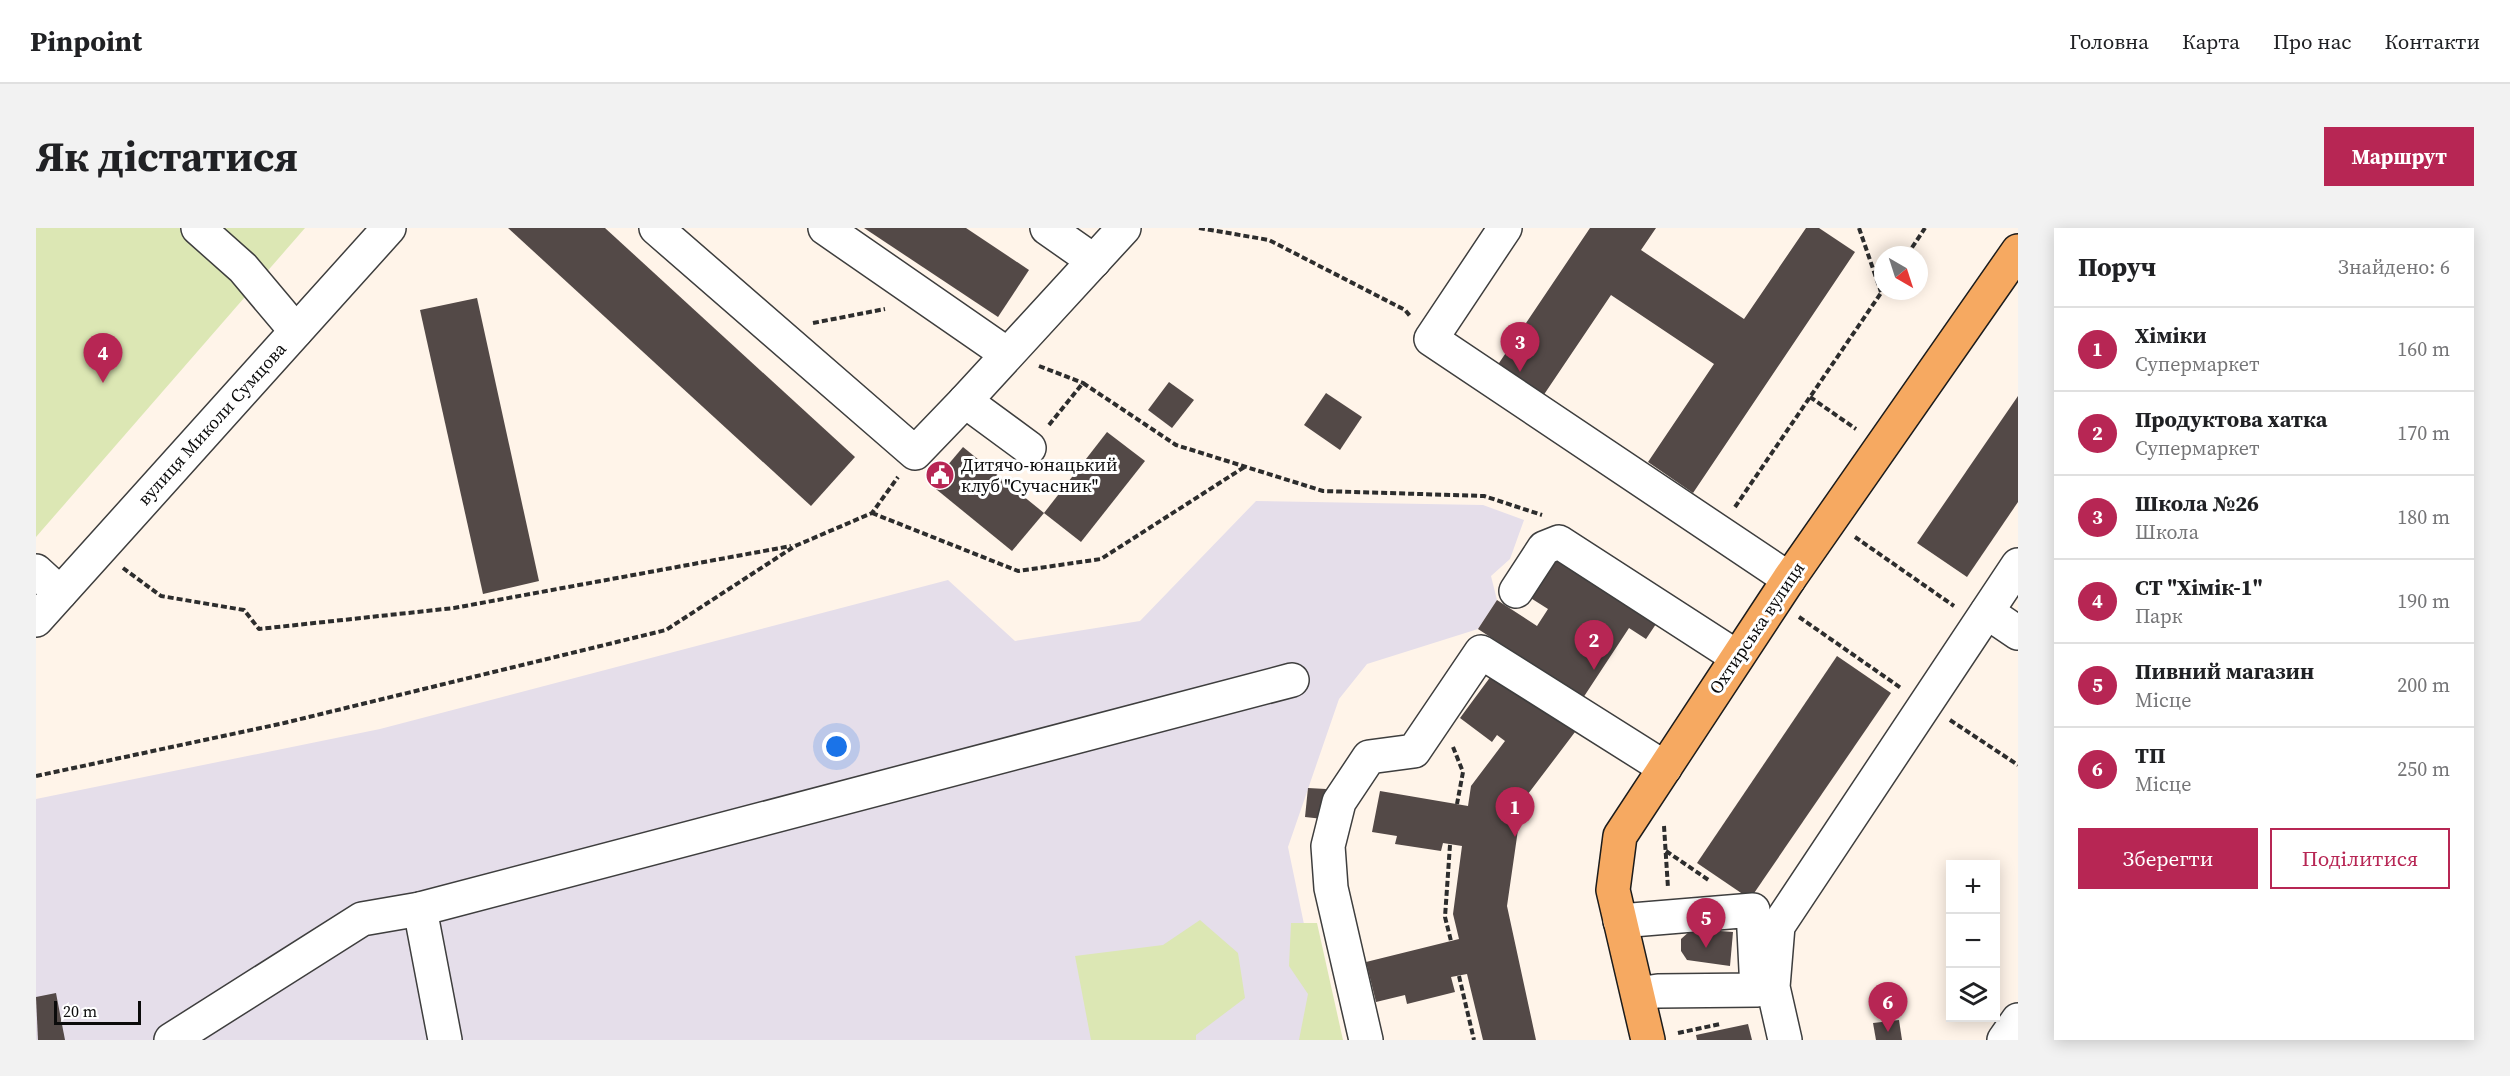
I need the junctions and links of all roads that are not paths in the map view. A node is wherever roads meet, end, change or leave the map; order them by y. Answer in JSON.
{"nodes":[{"id":1,"x":198,"y":228,"type":"edge"},
{"id":2,"x":389,"y":228,"type":"edge"},
{"id":3,"x":656,"y":228,"type":"edge"},
{"id":4,"x":825,"y":228,"type":"edge"},
{"id":5,"x":1047,"y":228,"type":"edge"},
{"id":6,"x":1124,"y":228,"type":"edge"},
{"id":7,"x":1505,"y":228,"type":"edge"},
{"id":8,"x":2018,"y":251,"type":"edge"},
{"id":9,"x":1094,"y":261,"type":"junction"},
{"id":10,"x":296,"y":331,"type":"junction"},
{"id":11,"x":1007,"y":354,"type":"junction"},
{"id":12,"x":965,"y":401,"type":"junction"},
{"id":13,"x":1029,"y":448,"type":"road end"},
{"id":14,"x":2018,"y":565,"type":"edge"},
{"id":15,"x":36,"y":571,"type":"edge"},
{"id":16,"x":1789,"y":579,"type":"junction"},
{"id":17,"x":1516,"y":591,"type":"dead end"},
{"id":18,"x":60,"y":593,"type":"junction"},
{"id":19,"x":1983,"y":618,"type":"junction"},
{"id":20,"x":36,"y":620,"type":"edge"},
{"id":21,"x":2018,"y":633,"type":"edge"},
{"id":22,"x":1737,"y":657,"type":"junction"},
{"id":23,"x":1292,"y":680,"type":"dead end"},
{"id":24,"x":1665,"y":768,"type":"junction"},
{"id":25,"x":420,"y":909,"type":"junction"},
{"id":26,"x":1620,"y":921,"type":"junction"},
{"id":27,"x":1638,"y":994,"type":"junction"},
{"id":28,"x":2018,"y":1020,"type":"edge"},
{"id":29,"x":171,"y":1040,"type":"edge"},
{"id":30,"x":445,"y":1040,"type":"edge"},
{"id":31,"x":1366,"y":1040,"type":"edge"},
{"id":32,"x":1648,"y":1040,"type":"edge"},
{"id":33,"x":1785,"y":1040,"type":"edge"},
{"id":34,"x":2004,"y":1040,"type":"edge"}],
"edges":[{"from":1,"to":10,"type":"street"},
{"from":2,"to":10,"type":"street","name":"вулиця Миколи Сумцова"},
{"from":3,"to":12,"type":"street"},
{"from":4,"to":11,"type":"street"},
{"from":5,"to":9,"type":"street"},
{"from":6,"to":9,"type":"street"},
{"from":7,"to":16,"type":"street"},
{"from":8,"to":16,"type":"main road","name":"Охтирська вулиця"},
{"from":9,"to":11,"type":"street"},
{"from":10,"to":18,"type":"street","name":"вулиця Миколи Сумцова"},
{"from":11,"to":12,"type":"street"},
{"from":12,"to":13,"type":"street"},
{"from":14,"to":19,"type":"street"},
{"from":15,"to":18,"type":"street"},
{"from":16,"to":22,"type":"main road","name":"Охтирська вулиця"},
{"from":17,"to":22,"type":"street"},
{"from":18,"to":20,"type":"street","name":"вулиця Миколи Сумцова"},
{"from":19,"to":21,"type":"street"},
{"from":19,"to":33,"type":"street"},
{"from":22,"to":24,"type":"main road","name":"Охтирська вулиця"},
{"from":23,"to":25,"type":"street"},
{"from":24,"to":26,"type":"main road","name":"Охтирська вулиця"},
{"from":24,"to":31,"type":"street"},
{"from":25,"to":29,"type":"street"},
{"from":25,"to":30,"type":"street"},
{"from":26,"to":27,"type":"main road","name":"Охтирська вулиця"},
{"from":26,"to":27,"type":"street"},
{"from":27,"to":32,"type":"main road","name":"Охтирська вулиця"},
{"from":28,"to":34,"type":"street"}]}
